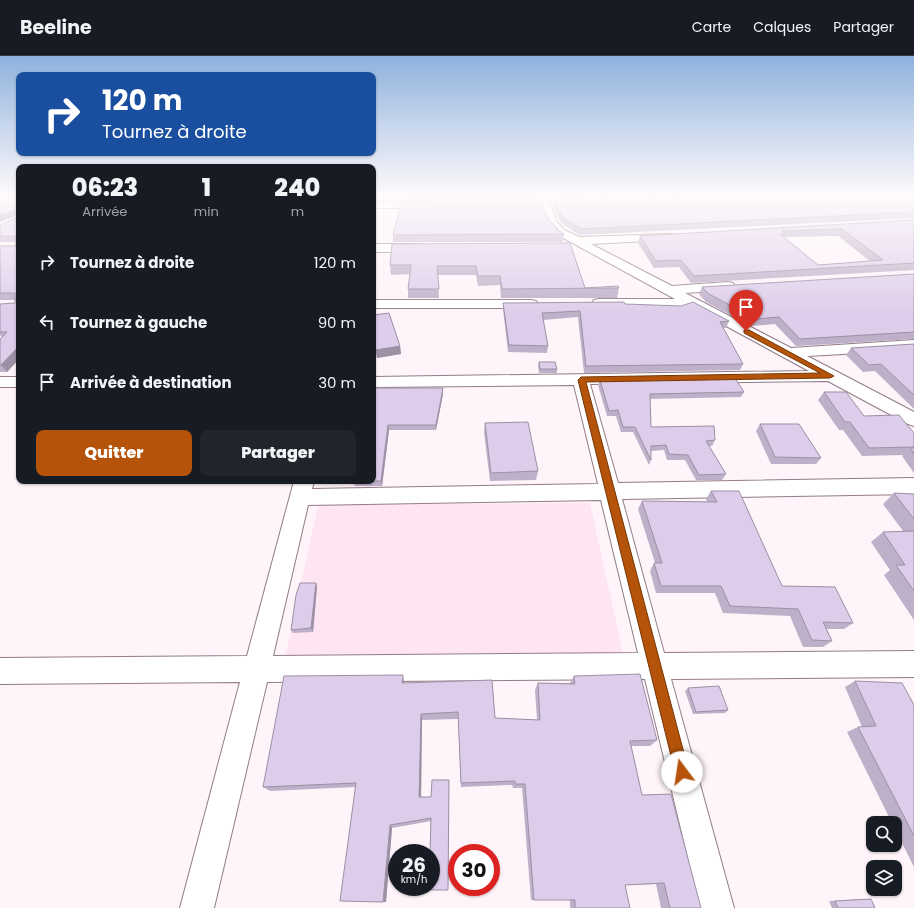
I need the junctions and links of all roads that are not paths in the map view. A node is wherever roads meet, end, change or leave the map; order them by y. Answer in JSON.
{"nodes":[{"id":1,"x":564,"y":236,"type":"edge"},
{"id":2,"x":678,"y":236,"type":"edge"},
{"id":3,"x":575,"y":245,"type":"junction"},
{"id":4,"x":376,"y":248,"type":"edge"},
{"id":5,"x":428,"y":248,"type":"edge"},
{"id":6,"x":740,"y":286,"type":"edge"},
{"id":7,"x":669,"y":290,"type":"junction"},
{"id":8,"x":589,"y":303,"type":"edge"},
{"id":9,"x":693,"y":303,"type":"junction"},
{"id":10,"x":376,"y":304,"type":"edge"},
{"id":11,"x":541,"y":304,"type":"edge"},
{"id":12,"x":914,"y":345,"type":"edge"},
{"id":13,"x":786,"y":352,"type":"junction"},
{"id":14,"x":830,"y":376,"type":"junction"},
{"id":15,"x":581,"y":380,"type":"junction"},
{"id":16,"x":0,"y":382,"type":"edge"},
{"id":17,"x":16,"y":382,"type":"edge"},
{"id":18,"x":376,"y":382,"type":"edge"},
{"id":19,"x":914,"y":420,"type":"edge"},
{"id":20,"x":914,"y":486,"type":"edge"},
{"id":21,"x":302,"y":489,"type":"edge"},
{"id":22,"x":610,"y":492,"type":"junction"},
{"id":23,"x":914,"y":664,"type":"edge"},
{"id":24,"x":655,"y":667,"type":"junction"},
{"id":25,"x":257,"y":669,"type":"junction"},
{"id":26,"x":0,"y":671,"type":"edge"},
{"id":27,"x":197,"y":908,"type":"edge"},
{"id":28,"x":717,"y":908,"type":"edge"}],
"edges":[{"from":1,"to":3,"type":"street"},
{"from":2,"to":3,"type":"street"},
{"from":3,"to":7,"type":"street"},
{"from":4,"to":5,"type":"street"},
{"from":6,"to":7,"type":"street"},
{"from":7,"to":9,"type":"street"},
{"from":8,"to":9,"type":"street"},
{"from":9,"to":13,"type":"street"},
{"from":10,"to":11,"type":"street"},
{"from":12,"to":13,"type":"street"},
{"from":13,"to":14,"type":"street"},
{"from":14,"to":15,"type":"street"},
{"from":14,"to":19,"type":"street"},
{"from":15,"to":18,"type":"street"},
{"from":15,"to":22,"type":"street"},
{"from":16,"to":17,"type":"street"},
{"from":20,"to":22,"type":"street"},
{"from":21,"to":22,"type":"street"},
{"from":21,"to":25,"type":"street"},
{"from":22,"to":24,"type":"street"},
{"from":23,"to":24,"type":"street"},
{"from":24,"to":25,"type":"street"},
{"from":24,"to":28,"type":"street"},
{"from":25,"to":26,"type":"street"},
{"from":25,"to":27,"type":"street"}]}
